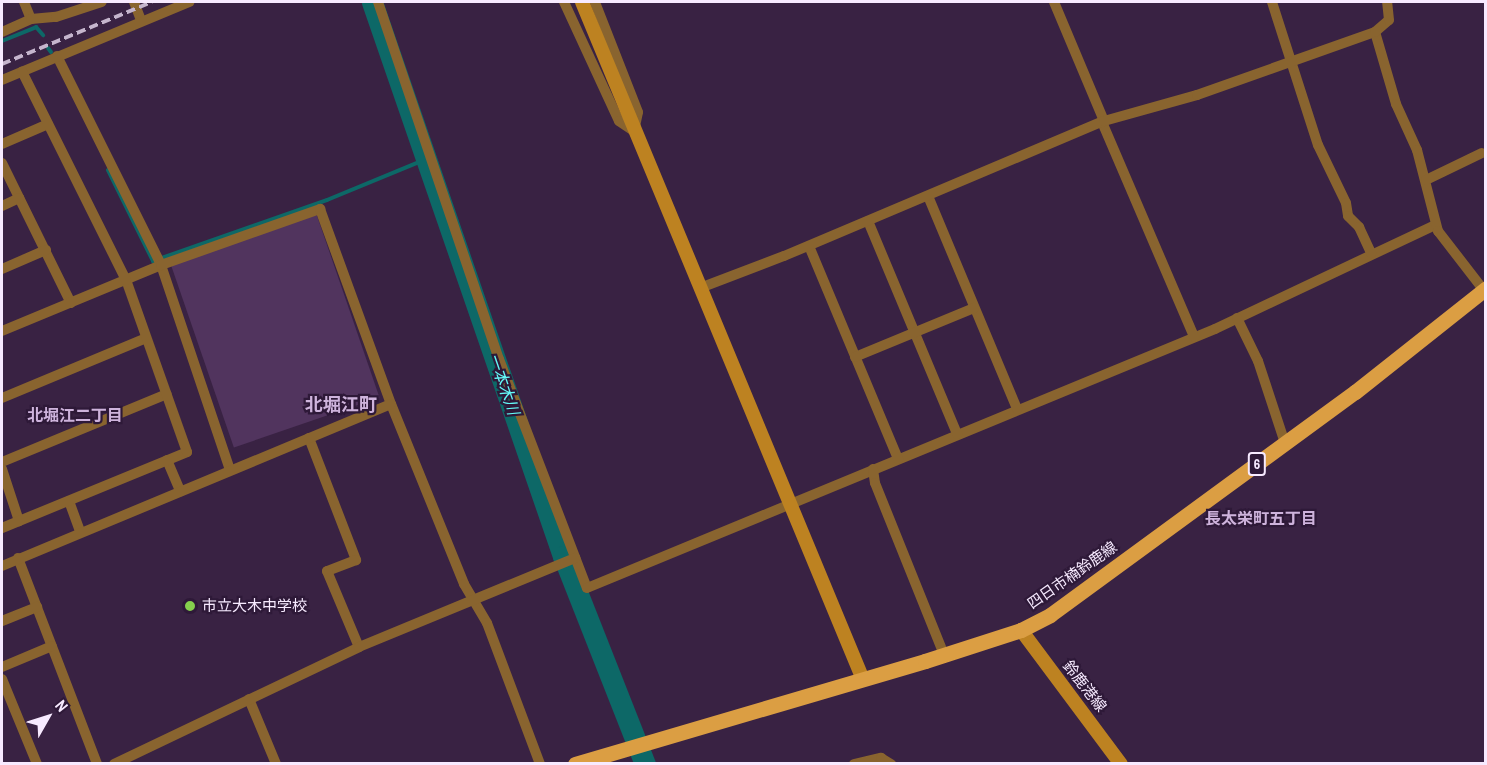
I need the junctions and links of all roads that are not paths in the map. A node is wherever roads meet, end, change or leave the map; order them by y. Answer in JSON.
{"nodes":[{"id":1,"x":24,"y":2,"type":"edge"},
{"id":2,"x":102,"y":2,"type":"edge"},
{"id":3,"x":134,"y":2,"type":"edge"},
{"id":4,"x":189,"y":2,"type":"edge"},
{"id":5,"x":378,"y":2,"type":"edge"},
{"id":6,"x":564,"y":2,"type":"edge"},
{"id":7,"x":582,"y":2,"type":"edge"},
{"id":8,"x":595,"y":2,"type":"edge"},
{"id":9,"x":1053,"y":2,"type":"edge"},
{"id":10,"x":1272,"y":2,"type":"edge"},
{"id":11,"x":1387,"y":2,"type":"edge"},
{"id":12,"x":31,"y":19,"type":"junction"},
{"id":13,"x":141,"y":20,"type":"junction"},
{"id":14,"x":2,"y":32,"type":"edge"},
{"id":15,"x":1375,"y":32,"type":"junction"},
{"id":16,"x":57,"y":56,"type":"junction"},
{"id":17,"x":1291,"y":63,"type":"junction"},
{"id":18,"x":22,"y":71,"type":"junction"},
{"id":19,"x":2,"y":80,"type":"edge"},
{"id":20,"x":1103,"y":121,"type":"junction"},
{"id":21,"x":48,"y":124,"type":"junction"},
{"id":22,"x":634,"y":131,"type":"junction"},
{"id":23,"x":2,"y":144,"type":"edge"},
{"id":24,"x":1482,"y":153,"type":"dead end"},
{"id":25,"x":2,"y":163,"type":"edge"},
{"id":26,"x":1426,"y":180,"type":"junction"},
{"id":27,"x":927,"y":196,"type":"junction"},
{"id":28,"x":19,"y":198,"type":"junction"},
{"id":29,"x":2,"y":206,"type":"edge"},
{"id":30,"x":868,"y":221,"type":"junction"},
{"id":31,"x":1435,"y":225,"type":"junction"},
{"id":32,"x":809,"y":246,"type":"junction"},
{"id":33,"x":46,"y":250,"type":"junction"},
{"id":34,"x":1371,"y":253,"type":"junction"},
{"id":35,"x":158,"y":261,"type":"junction"},
{"id":36,"x":2,"y":269,"type":"edge"},
{"id":37,"x":126,"y":280,"type":"junction"},
{"id":38,"x":700,"y":288,"type":"junction"},
{"id":39,"x":1484,"y":290,"type":"edge"},
{"id":40,"x":71,"y":303,"type":"junction"},
{"id":41,"x":974,"y":308,"type":"junction"},
{"id":42,"x":1237,"y":318,"type":"junction"},
{"id":43,"x":2,"y":331,"type":"edge"},
{"id":44,"x":914,"y":332,"type":"junction"},
{"id":45,"x":1194,"y":337,"type":"junction"},
{"id":46,"x":146,"y":338,"type":"junction"},
{"id":47,"x":855,"y":357,"type":"junction"},
{"id":48,"x":167,"y":394,"type":"junction"},
{"id":49,"x":2,"y":398,"type":"edge"},
{"id":50,"x":391,"y":404,"type":"junction"},
{"id":51,"x":1017,"y":409,"type":"junction"},
{"id":52,"x":957,"y":434,"type":"junction"},
{"id":53,"x":309,"y":438,"type":"junction"},
{"id":54,"x":1285,"y":443,"type":"junction"},
{"id":55,"x":897,"y":459,"type":"junction"},
{"id":56,"x":167,"y":460,"type":"junction"},
{"id":57,"x":2,"y":462,"type":"edge"},
{"id":58,"x":873,"y":469,"type":"junction"},
{"id":59,"x":2,"y":470,"type":"edge"},
{"id":60,"x":230,"y":470,"type":"junction"},
{"id":61,"x":180,"y":491,"type":"junction"},
{"id":62,"x":69,"y":501,"type":"junction"},
{"id":63,"x":790,"y":504,"type":"junction"},
{"id":64,"x":19,"y":520,"type":"junction"},
{"id":65,"x":2,"y":528,"type":"edge"},
{"id":66,"x":80,"y":532,"type":"junction"},
{"id":67,"x":18,"y":558,"type":"junction"},
{"id":68,"x":575,"y":558,"type":"junction"},
{"id":69,"x":2,"y":566,"type":"edge"},
{"id":70,"x":475,"y":599,"type":"junction"},
{"id":71,"x":37,"y":607,"type":"junction"},
{"id":72,"x":2,"y":621,"type":"edge"},
{"id":73,"x":1021,"y":630,"type":"junction"},
{"id":74,"x":52,"y":646,"type":"junction"},
{"id":75,"x":359,"y":646,"type":"junction"},
{"id":76,"x":944,"y":655,"type":"junction"},
{"id":77,"x":2,"y":667,"type":"edge"},
{"id":78,"x":862,"y":677,"type":"junction"},
{"id":79,"x":2,"y":679,"type":"edge"},
{"id":80,"x":249,"y":699,"type":"junction"},
{"id":81,"x":617,"y":757,"type":"edge"},
{"id":82,"x":38,"y":764,"type":"edge"},
{"id":83,"x":97,"y":764,"type":"edge"},
{"id":84,"x":114,"y":764,"type":"edge"},
{"id":85,"x":276,"y":764,"type":"edge"},
{"id":86,"x":540,"y":764,"type":"edge"},
{"id":87,"x":575,"y":764,"type":"edge"},
{"id":88,"x":854,"y":764,"type":"edge"},
{"id":89,"x":891,"y":764,"type":"edge"},
{"id":90,"x":1121,"y":764,"type":"edge"}],
"edges":[{"from":1,"to":12,"type":"street"},
{"from":2,"to":12,"type":"street"},
{"from":3,"to":13,"type":"street"},
{"from":4,"to":13,"type":"street"},
{"from":5,"to":68,"type":"street"},
{"from":6,"to":22,"type":"street"},
{"from":7,"to":22,"type":"street"},
{"from":8,"to":22,"type":"street"},
{"from":9,"to":20,"type":"street"},
{"from":10,"to":17,"type":"street"},
{"from":11,"to":15,"type":"street"},
{"from":12,"to":14,"type":"street"},
{"from":13,"to":16,"type":"street"},
{"from":15,"to":17,"type":"street"},
{"from":15,"to":26,"type":"street"},
{"from":16,"to":18,"type":"street"},
{"from":16,"to":35,"type":"street"},
{"from":17,"to":20,"type":"street"},
{"from":17,"to":34,"type":"street"},
{"from":18,"to":19,"type":"street"},
{"from":18,"to":21,"type":"street"},
{"from":20,"to":27,"type":"street"},
{"from":20,"to":45,"type":"street"},
{"from":21,"to":23,"type":"street"},
{"from":21,"to":37,"type":"street"},
{"from":22,"to":38,"type":"street"},
{"from":24,"to":26,"type":"street"},
{"from":25,"to":28,"type":"street"},
{"from":26,"to":31,"type":"street"},
{"from":27,"to":30,"type":"street"},
{"from":27,"to":41,"type":"street"},
{"from":28,"to":29,"type":"street"},
{"from":28,"to":33,"type":"street"},
{"from":30,"to":32,"type":"street"},
{"from":30,"to":44,"type":"street"},
{"from":31,"to":34,"type":"street"},
{"from":31,"to":39,"type":"street"},
{"from":32,"to":38,"type":"street"},
{"from":32,"to":47,"type":"street"},
{"from":33,"to":36,"type":"street"},
{"from":33,"to":40,"type":"street"},
{"from":34,"to":42,"type":"street"},
{"from":35,"to":37,"type":"street"},
{"from":35,"to":50,"type":"street"},
{"from":35,"to":60,"type":"street"},
{"from":37,"to":40,"type":"street"},
{"from":37,"to":46,"type":"street"},
{"from":38,"to":63,"type":"street"},
{"from":39,"to":54,"type":"main road","name":"四日市楠鈴鹿線","number":"6"},
{"from":40,"to":43,"type":"street"},
{"from":41,"to":44,"type":"street"},
{"from":41,"to":51,"type":"street"},
{"from":42,"to":45,"type":"street"},
{"from":42,"to":54,"type":"street"},
{"from":44,"to":47,"type":"street"},
{"from":44,"to":52,"type":"street"},
{"from":45,"to":51,"type":"street"},
{"from":46,"to":48,"type":"street"},
{"from":46,"to":49,"type":"street"},
{"from":47,"to":55,"type":"street"},
{"from":48,"to":56,"type":"street"},
{"from":48,"to":57,"type":"street"},
{"from":50,"to":53,"type":"street"},
{"from":50,"to":70,"type":"street"},
{"from":51,"to":52,"type":"street"},
{"from":52,"to":55,"type":"street"},
{"from":53,"to":60,"type":"street"},
{"from":53,"to":75,"type":"street"},
{"from":54,"to":73,"type":"main road","name":"四日市楠鈴鹿線","number":"6"},
{"from":55,"to":58,"type":"street"},
{"from":56,"to":61,"type":"street"},
{"from":56,"to":62,"type":"street"},
{"from":58,"to":63,"type":"street"},
{"from":58,"to":76,"type":"street"},
{"from":59,"to":64,"type":"street"},
{"from":60,"to":61,"type":"street"},
{"from":61,"to":66,"type":"street"},
{"from":62,"to":64,"type":"street"},
{"from":62,"to":66,"type":"street"},
{"from":63,"to":68,"type":"street"},
{"from":63,"to":78,"type":"street"},
{"from":64,"to":65,"type":"street"},
{"from":66,"to":67,"type":"street"},
{"from":67,"to":69,"type":"street"},
{"from":67,"to":71,"type":"street"},
{"from":68,"to":70,"type":"street"},
{"from":70,"to":75,"type":"street"},
{"from":70,"to":86,"type":"street"},
{"from":71,"to":72,"type":"street"},
{"from":71,"to":74,"type":"street"},
{"from":73,"to":76,"type":"main road","name":"四日市楠鈴鹿線","number":"6"},
{"from":73,"to":90,"type":"street","name":"鈴鹿港線"},
{"from":74,"to":77,"type":"street"},
{"from":74,"to":83,"type":"street"},
{"from":75,"to":80,"type":"street"},
{"from":76,"to":78,"type":"main road","name":"四日市楠鈴鹿線","number":"6"},
{"from":78,"to":81,"type":"main road","name":"四日市楠鈴鹿線","number":"6"},
{"from":79,"to":82,"type":"street"},
{"from":80,"to":84,"type":"street"},
{"from":80,"to":85,"type":"street"},
{"from":81,"to":87,"type":"main road","name":"四日市楠鈴鹿線","number":"6"},
{"from":88,"to":89,"type":"street"}]}
